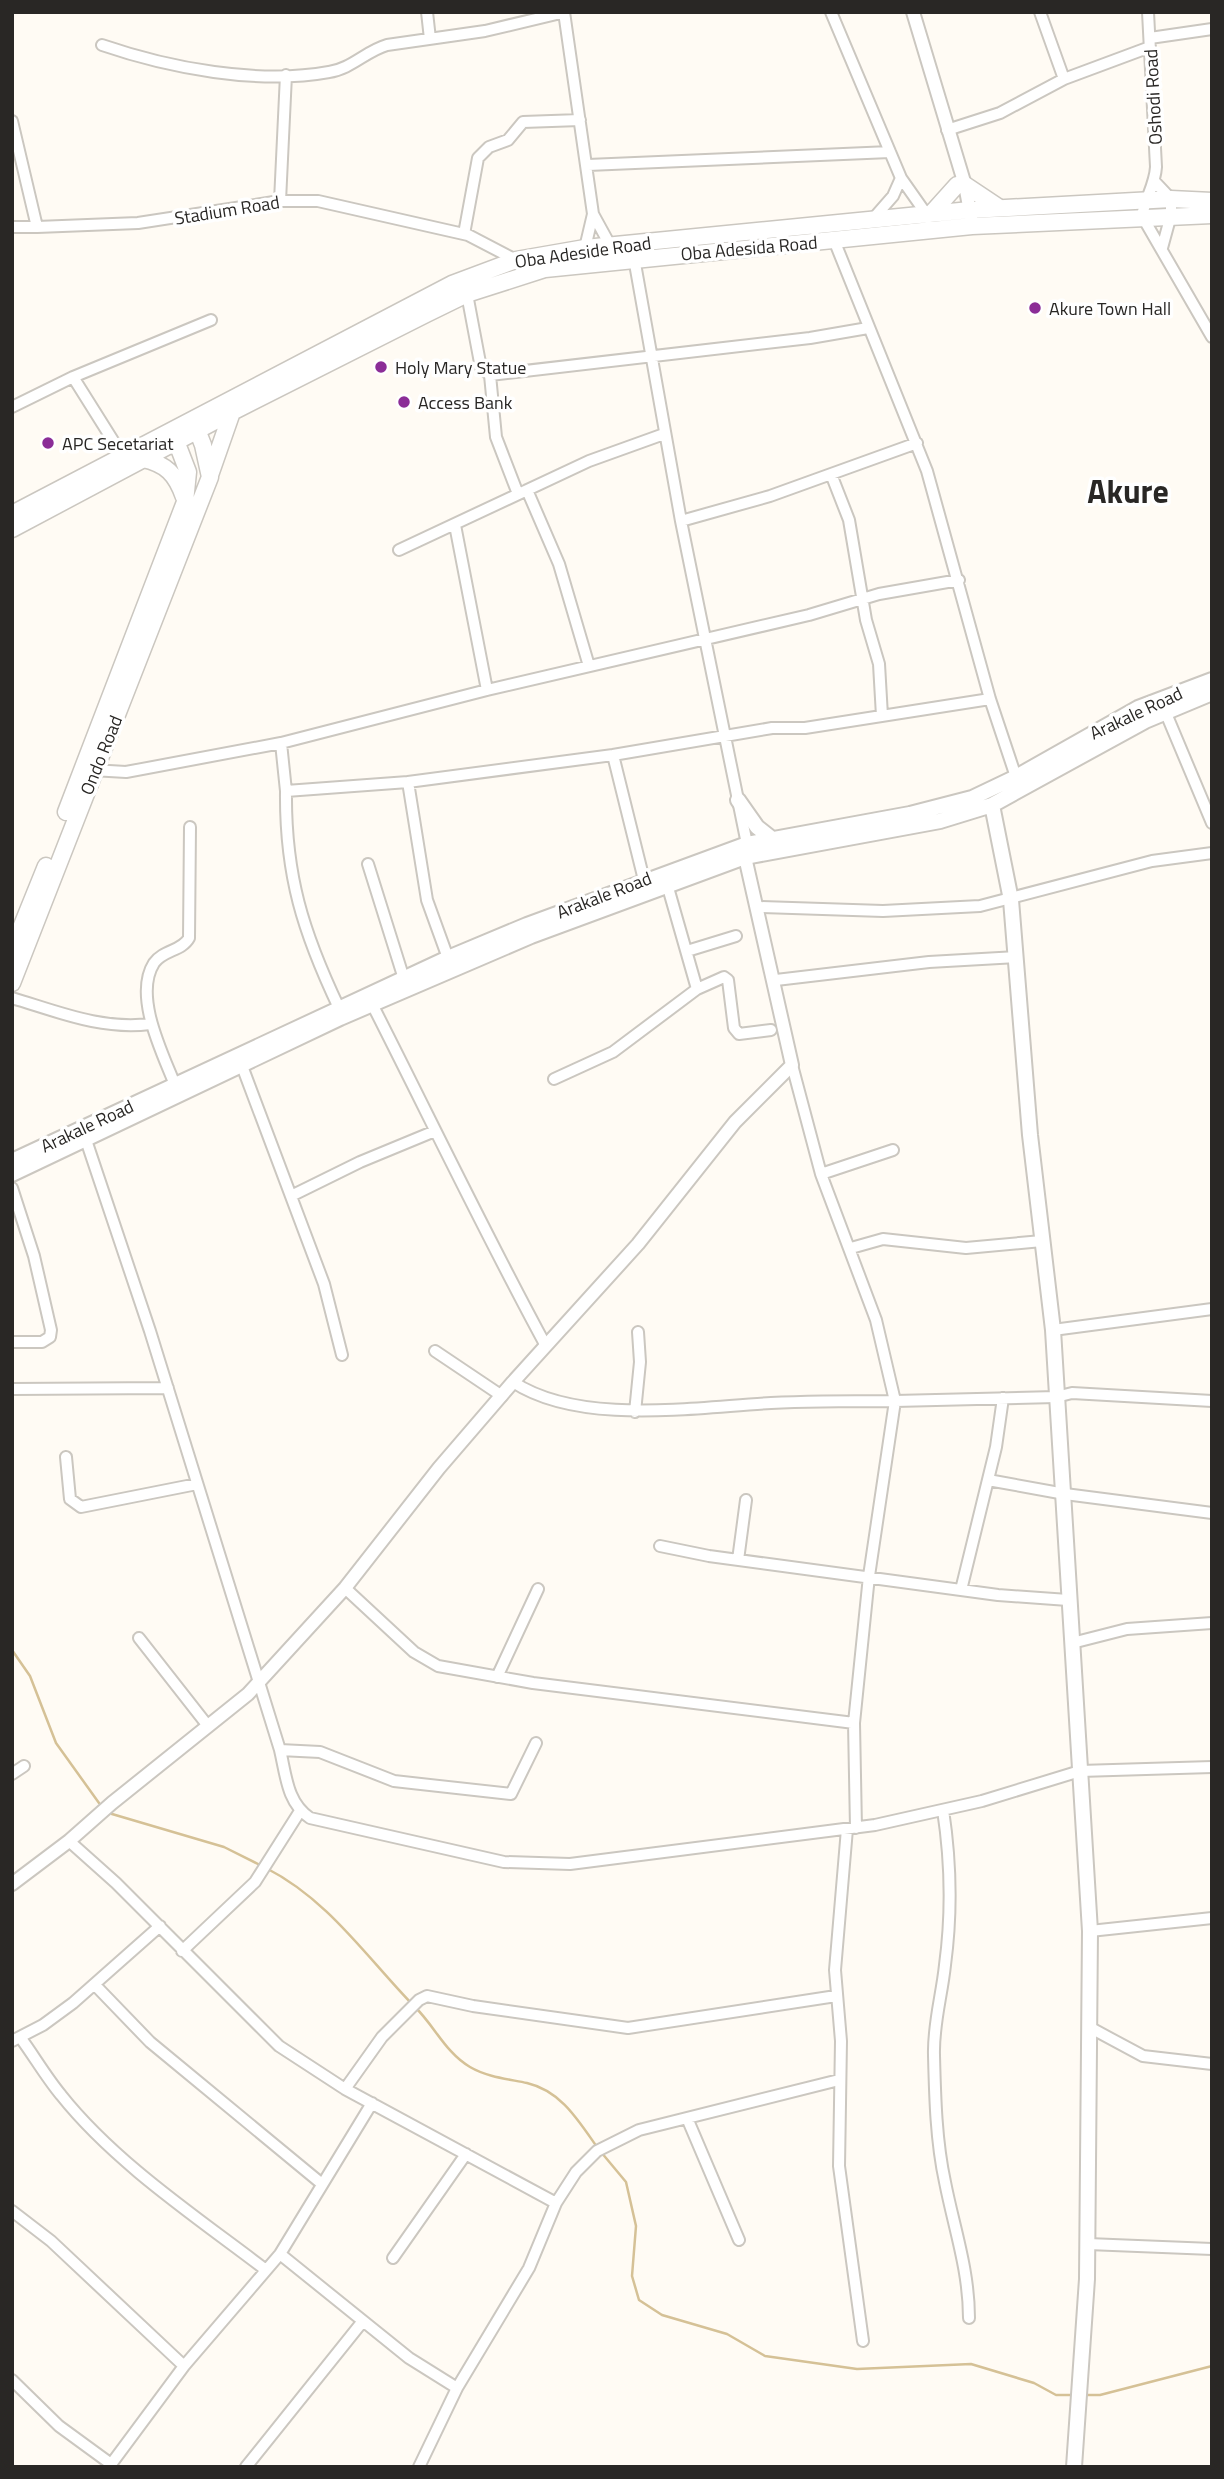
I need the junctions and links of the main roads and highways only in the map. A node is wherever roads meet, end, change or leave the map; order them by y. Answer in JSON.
{"nodes":[{"id":1,"x":1212,"y":201,"type":"edge"},
{"id":2,"x":1171,"y":207,"type":"junction"},
{"id":3,"x":1000,"y":208,"type":"junction"},
{"id":4,"x":1144,"y":209,"type":"junction"},
{"id":5,"x":929,"y":215,"type":"junction"},
{"id":6,"x":1212,"y":215,"type":"edge"},
{"id":7,"x":966,"y":219,"type":"junction"},
{"id":8,"x":368,"y":337,"type":"junction"},
{"id":9,"x":232,"y":412,"type":"junction"},
{"id":10,"x":195,"y":426,"type":"junction"},
{"id":11,"x":174,"y":436,"type":"junction"},
{"id":12,"x":142,"y":459,"type":"junction"},
{"id":13,"x":209,"y":477,"type":"junction"},
{"id":14,"x":186,"y":502,"type":"junction"},
{"id":15,"x":13,"y":511,"type":"edge"},
{"id":16,"x":12,"y":529,"type":"edge"},
{"id":17,"x":1212,"y":680,"type":"edge"},
{"id":18,"x":1212,"y":693,"type":"edge"},
{"id":19,"x":1091,"y":742,"type":"junction"},
{"id":20,"x":89,"y":769,"type":"junction"},
{"id":21,"x":737,"y":800,"type":"road end"},
{"id":22,"x":992,"y":805,"type":"junction"},
{"id":23,"x":875,"y":826,"type":"junction"},
{"id":24,"x":771,"y":838,"type":"junction"},
{"id":25,"x":746,"y":850,"type":"junction"},
{"id":26,"x":529,"y":930,"type":"junction"},
{"id":27,"x":12,"y":950,"type":"edge"},
{"id":28,"x":14,"y":975,"type":"edge"},
{"id":29,"x":370,"y":1000,"type":"junction"},
{"id":30,"x":12,"y":1161,"type":"edge"},
{"id":31,"x":12,"y":1174,"type":"edge"},
{"id":32,"x":1074,"y":2467,"type":"edge"}],
"edges":[{"from":1,"to":2,"type":"main road"},
{"from":2,"to":4,"type":"main road","name":"Oba Adesida Road"},
{"from":2,"to":6,"type":"main road","name":"Oba Adesida Road"},
{"from":3,"to":4,"type":"main road","name":"Oba Adeside Road"},
{"from":3,"to":5,"type":"main road"},
{"from":3,"to":7,"type":"main road","name":"Oba Adeside Road"},
{"from":4,"to":7,"type":"main road","name":"Oba Adesida Road"},
{"from":5,"to":7,"type":"main road","name":"Oba Adeside Road"},
{"from":5,"to":8,"type":"main road","name":"Oba Adeside Road"},
{"from":7,"to":8,"type":"main road","name":"Oba Adesida Road"},
{"from":8,"to":9,"type":"main road","name":"Oba Adesida Road"},
{"from":8,"to":10,"type":"main road","name":"Oba Adeside Road"},
{"from":9,"to":10,"type":"main road","name":"Oba Adesida Road"},
{"from":9,"to":13,"type":"main road","name":"Ondo Road"},
{"from":10,"to":11,"type":"main road","name":"Oba Adesida Road"},
{"from":10,"to":13,"type":"main road"},
{"from":11,"to":12,"type":"main road","name":"Oba Adesida Road"},
{"from":11,"to":14,"type":"main road"},
{"from":11,"to":15,"type":"main road"},
{"from":12,"to":14,"type":"main road"},
{"from":12,"to":16,"type":"main road","name":"Oba Adesida Road"},
{"from":13,"to":20,"type":"main road","name":"Ondo Road"},
{"from":14,"to":20,"type":"main road","name":"Ondo Road"},
{"from":17,"to":19,"type":"main road","name":"Arakale Road"},
{"from":18,"to":19,"type":"main road","name":"Arakale Road"},
{"from":19,"to":22,"type":"main road","name":"Arakale Road"},
{"from":19,"to":23,"type":"main road","name":"Arakale Road"},
{"from":20,"to":27,"type":"main road","name":"Ondo Road"},
{"from":20,"to":28,"type":"main road","name":"Ondo Road"},
{"from":21,"to":24,"type":"main road"},
{"from":22,"to":23,"type":"main road","name":"Arakale Road"},
{"from":22,"to":32,"type":"main road"},
{"from":23,"to":24,"type":"main road","name":"Arakale Road"},
{"from":23,"to":25,"type":"main road","name":"Arakale Road"},
{"from":24,"to":25,"type":"main road","name":"Arakale Road"},
{"from":25,"to":26,"type":"main road","name":"Arakale Road"},
{"from":25,"to":26,"type":"main road","name":"Arakale Road"},
{"from":26,"to":29,"type":"main road","name":"Arakale Road"},
{"from":26,"to":29,"type":"main road","name":"Arakale Road"},
{"from":29,"to":30,"type":"main road","name":"Arakale Road"},
{"from":29,"to":31,"type":"main road","name":"Arakale Road"}]}
